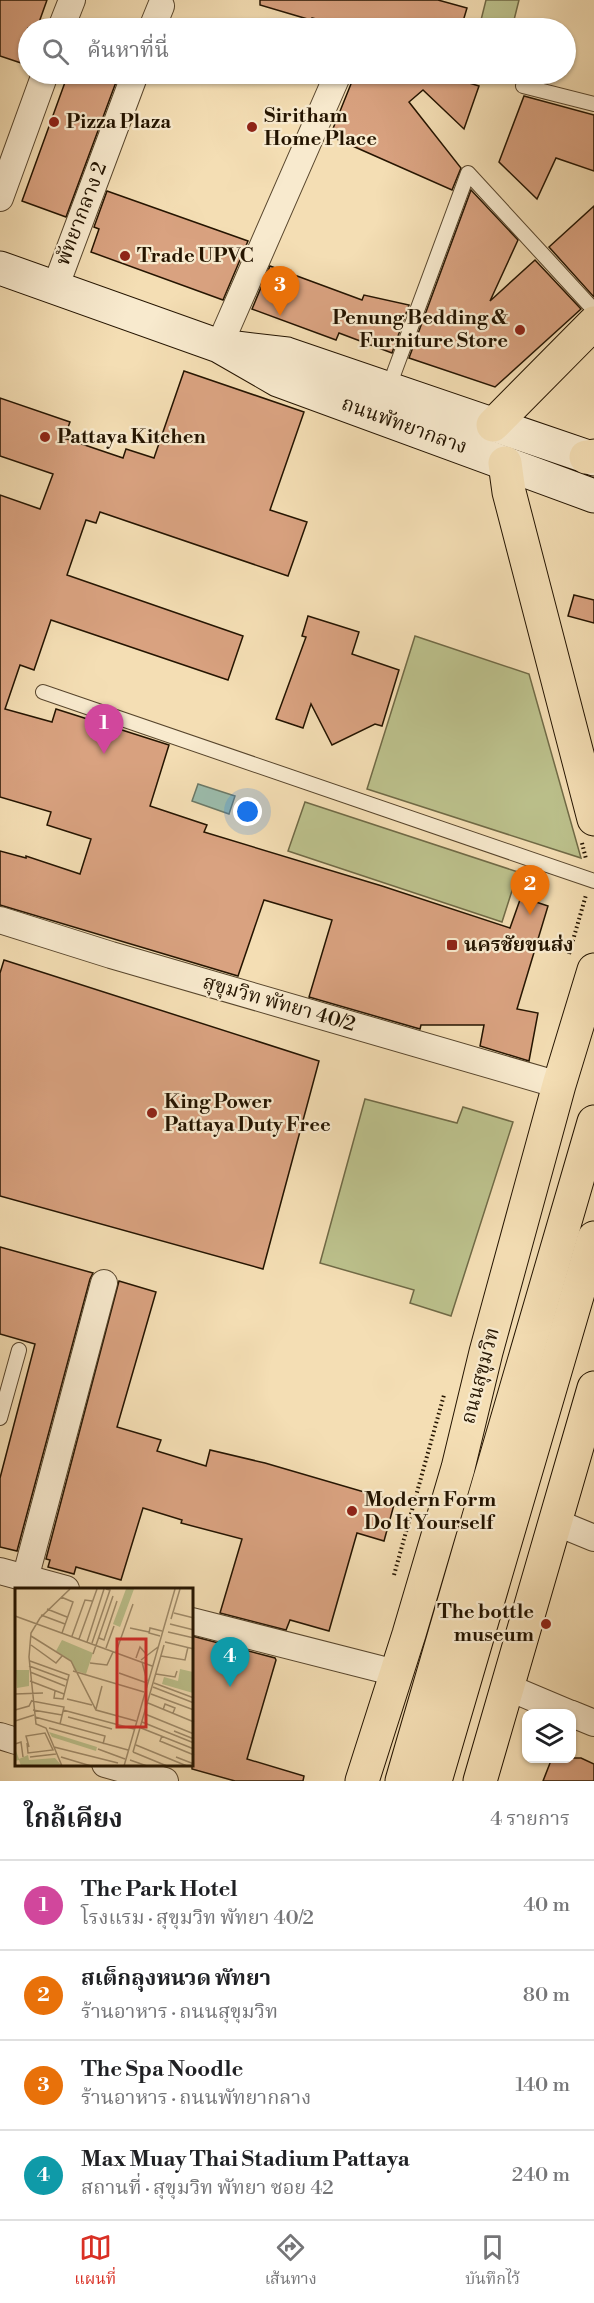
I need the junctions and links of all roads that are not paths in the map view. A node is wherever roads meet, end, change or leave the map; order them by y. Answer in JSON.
{"nodes":[{"id":1,"x":72,"y":0,"type":"edge"},
{"id":2,"x":65,"y":18,"type":"edge"},
{"id":3,"x":41,"y":84,"type":"edge"},
{"id":4,"x":131,"y":84,"type":"edge"},
{"id":5,"x":334,"y":84,"type":"edge"},
{"id":6,"x":524,"y":84,"type":"edge"},
{"id":7,"x":594,"y":104,"type":"edge"},
{"id":8,"x":0,"y":198,"type":"edge"},
{"id":9,"x":0,"y":268,"type":"edge"},
{"id":10,"x":54,"y":288,"type":"junction"},
{"id":11,"x":594,"y":310,"type":"edge"},
{"id":12,"x":594,"y":323,"type":"edge"},
{"id":13,"x":219,"y":346,"type":"junction"},
{"id":14,"x":388,"y":389,"type":"junction"},
{"id":15,"x":493,"y":425,"type":"junction"},
{"id":16,"x":591,"y":457,"type":"edge"},
{"id":17,"x":505,"y":463,"type":"junction"},
{"id":18,"x":594,"y":496,"type":"edge"},
{"id":19,"x":43,"y":692,"type":"dead end"},
{"id":20,"x":594,"y":819,"type":"edge"},
{"id":21,"x":594,"y":881,"type":"edge"},
{"id":22,"x":0,"y":920,"type":"edge"},
{"id":23,"x":594,"y":970,"type":"edge"},
{"id":24,"x":559,"y":1085,"type":"junction"},
{"id":25,"x":594,"y":1122,"type":"edge"},
{"id":26,"x":594,"y":1238,"type":"edge"},
{"id":27,"x":104,"y":1283,"type":"dead end"},
{"id":28,"x":19,"y":1350,"type":"dead end"},
{"id":29,"x":594,"y":1388,"type":"edge"},
{"id":30,"x":0,"y":1418,"type":"edge"},
{"id":31,"x":555,"y":1522,"type":"junction"},
{"id":32,"x":594,"y":1538,"type":"edge"},
{"id":33,"x":0,"y":1571,"type":"edge"},
{"id":34,"x":25,"y":1579,"type":"junction"},
{"id":35,"x":62,"y":1588,"type":"edge"},
{"id":36,"x":194,"y":1622,"type":"edge"},
{"id":37,"x":396,"y":1673,"type":"junction"},
{"id":38,"x":507,"y":1687,"type":"junction"},
{"id":39,"x":559,"y":1709,"type":"edge"},
{"id":40,"x":576,"y":1716,"type":"edge"},
{"id":41,"x":594,"y":1723,"type":"edge"},
{"id":42,"x":0,"y":1736,"type":"edge"},
{"id":43,"x":15,"y":1741,"type":"edge"},
{"id":44,"x":112,"y":1766,"type":"edge"},
{"id":45,"x":165,"y":1781,"type":"edge"},
{"id":46,"x":362,"y":1781,"type":"edge"},
{"id":47,"x":402,"y":1781,"type":"edge"},
{"id":48,"x":435,"y":1781,"type":"edge"},
{"id":49,"x":480,"y":1781,"type":"edge"}],
"edges":[{"from":1,"to":2,"type":"street"},
{"from":3,"to":8,"type":"street"},
{"from":4,"to":10,"type":"street","name":"พัทยากลาง 2"},
{"from":5,"to":13,"type":"street"},
{"from":6,"to":7,"type":"lane"},
{"from":9,"to":10,"type":"main road","name":"ถนนพัทยากลาง"},
{"from":10,"to":13,"type":"main road","name":"ถนนพัทยากลาง"},
{"from":11,"to":14,"type":"lane"},
{"from":12,"to":15,"type":"highway"},
{"from":13,"to":14,"type":"main road","name":"ถนนพัทยากลาง"},
{"from":13,"to":17,"type":"main road","name":"ถนนพัทยากลาง"},
{"from":14,"to":15,"type":"main road","name":"ถนนพัทยากลาง"},
{"from":15,"to":16,"type":"main road","name":"ถนนพัทยากลาง"},
{"from":17,"to":18,"type":"main road","name":"ถนนพัทยากลาง"},
{"from":17,"to":20,"type":"highway"},
{"from":19,"to":21,"type":"lane"},
{"from":22,"to":24,"type":"street","name":"สุขุมวิท พัทยา 40/2"},
{"from":23,"to":24,"type":"highway","name":"ถนนสุขุมวิท"},
{"from":24,"to":37,"type":"highway","name":"ถนนสุขุมวิท"},
{"from":25,"to":47,"type":"highway","name":"ถนนสุขุมวิท"},
{"from":26,"to":48,"type":"highway"},
{"from":27,"to":34,"type":"street"},
{"from":28,"to":30,"type":"lane"},
{"from":29,"to":31,"type":"highway"},
{"from":31,"to":32,"type":"street"},
{"from":31,"to":38,"type":"highway"},
{"from":33,"to":34,"type":"street"},
{"from":34,"to":35,"type":"street"},
{"from":36,"to":37,"type":"street"},
{"from":37,"to":46,"type":"highway","name":"ถนนสุขุมวิท"},
{"from":38,"to":39,"type":"street"},
{"from":38,"to":49,"type":"highway"},
{"from":40,"to":41,"type":"street"},
{"from":42,"to":43,"type":"street"},
{"from":44,"to":45,"type":"street"}]}
